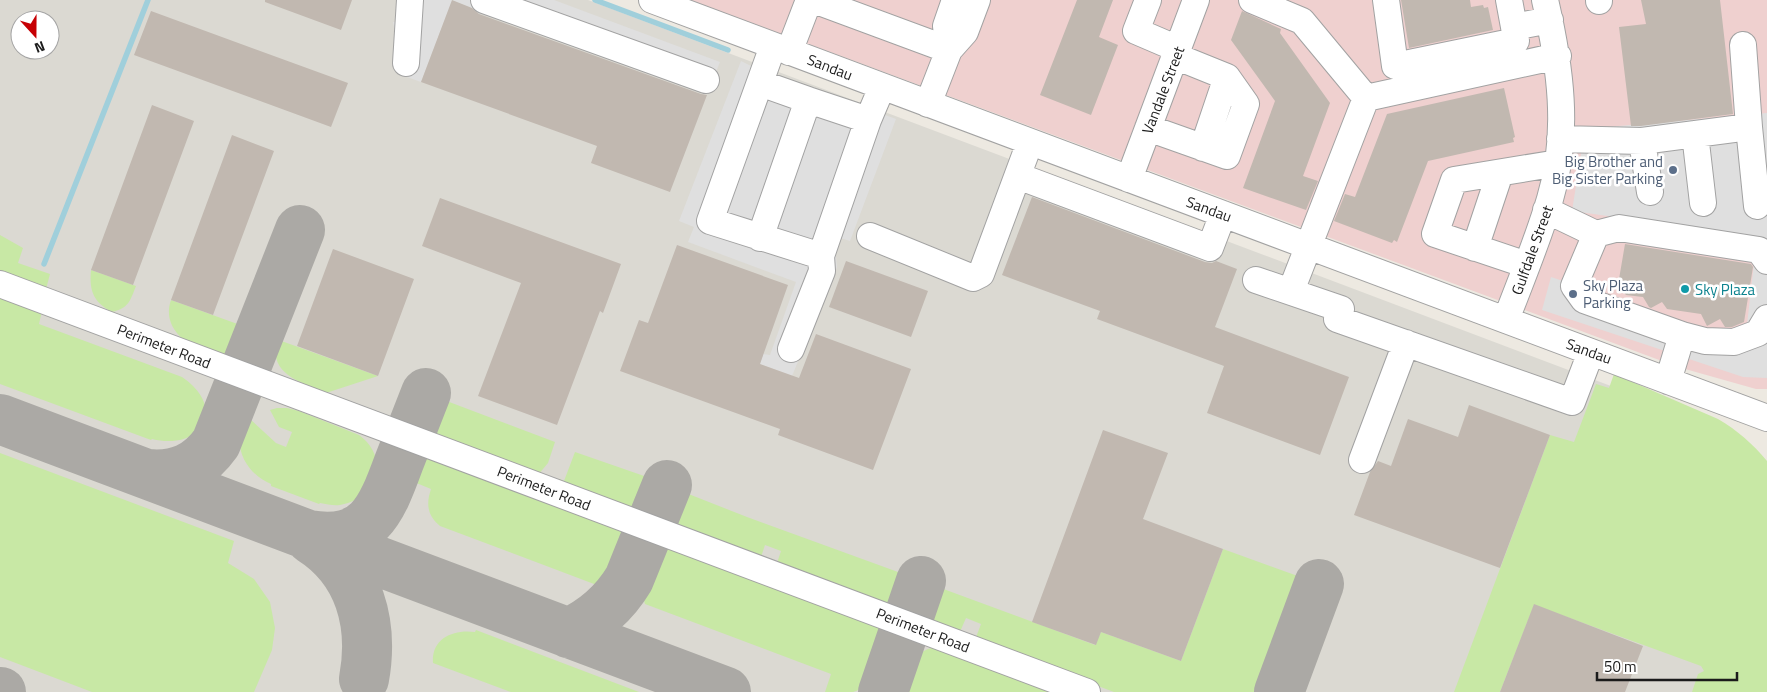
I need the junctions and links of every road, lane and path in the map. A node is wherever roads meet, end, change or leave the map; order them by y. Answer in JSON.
{"nodes":[{"id":1,"x":410,"y":0,"type":"edge"},
{"id":2,"x":484,"y":0,"type":"edge"},
{"id":3,"x":652,"y":0,"type":"edge"},
{"id":4,"x":809,"y":0,"type":"edge"},
{"id":5,"x":814,"y":0,"type":"edge"},
{"id":6,"x":956,"y":0,"type":"edge"},
{"id":7,"x":977,"y":0,"type":"edge"},
{"id":8,"x":1148,"y":0,"type":"edge"},
{"id":9,"x":1196,"y":0,"type":"edge"},
{"id":10,"x":1252,"y":0,"type":"edge"},
{"id":11,"x":1386,"y":0,"type":"edge"},
{"id":12,"x":1509,"y":0,"type":"edge"},
{"id":13,"x":704,"y":9,"type":"edge"},
{"id":14,"x":1548,"y":10,"type":"edge"},
{"id":15,"x":1514,"y":27,"type":"junction"},
{"id":16,"x":948,"y":38,"type":"junction"},
{"id":17,"x":1743,"y":45,"type":"dead end"},
{"id":18,"x":781,"y":49,"type":"junction"},
{"id":19,"x":1177,"y":52,"type":"junction"},
{"id":20,"x":1558,"y":56,"type":"junction"},
{"id":21,"x":406,"y":63,"type":"dead end"},
{"id":22,"x":706,"y":80,"type":"dead end"},
{"id":23,"x":760,"y":83,"type":"junction"},
{"id":24,"x":882,"y":87,"type":"junction"},
{"id":25,"x":1366,"y":98,"type":"junction"},
{"id":26,"x":808,"y":100,"type":"junction"},
{"id":27,"x":928,"y":104,"type":"junction"},
{"id":28,"x":868,"y":120,"type":"junction"},
{"id":29,"x":1749,"y":127,"type":"junction"},
{"id":30,"x":1148,"y":128,"type":"junction"},
{"id":31,"x":1695,"y":134,"type":"junction"},
{"id":32,"x":1642,"y":141,"type":"junction"},
{"id":33,"x":1030,"y":142,"type":"junction"},
{"id":34,"x":1559,"y":151,"type":"junction"},
{"id":35,"x":1500,"y":173,"type":"junction"},
{"id":36,"x":1018,"y":176,"type":"junction"},
{"id":37,"x":1129,"y":179,"type":"junction"},
{"id":38,"x":1650,"y":192,"type":"dead end"},
{"id":39,"x":1703,"y":203,"type":"dead end"},
{"id":40,"x":1757,"y":206,"type":"dead end"},
{"id":41,"x":1546,"y":210,"type":"junction"},
{"id":42,"x":1223,"y":214,"type":"junction"},
{"id":43,"x":1596,"y":234,"type":"junction"},
{"id":44,"x":870,"y":236,"type":"dead end"},
{"id":45,"x":760,"y":238,"type":"junction"},
{"id":46,"x":1308,"y":246,"type":"junction"},
{"id":47,"x":1475,"y":248,"type":"junction"},
{"id":48,"x":821,"y":256,"type":"junction"},
{"id":49,"x":1767,"y":261,"type":"edge"},
{"id":50,"x":1527,"y":265,"type":"junction"},
{"id":51,"x":1256,"y":280,"type":"dead end"},
{"id":52,"x":0,"y":284,"type":"edge"},
{"id":53,"x":1291,"y":292,"type":"junction"},
{"id":54,"x":1767,"y":318,"type":"edge"},
{"id":55,"x":1506,"y":320,"type":"junction"},
{"id":56,"x":1682,"y":336,"type":"junction"},
{"id":57,"x":1406,"y":343,"type":"junction"},
{"id":58,"x":791,"y":349,"type":"dead end"},
{"id":59,"x":1592,"y":352,"type":"junction"},
{"id":60,"x":1668,"y":380,"type":"junction"},
{"id":61,"x":1767,"y":418,"type":"edge"},
{"id":62,"x":1362,"y":460,"type":"dead end"},
{"id":63,"x":1087,"y":692,"type":"edge"}],
"edges":[{"from":1,"to":21,"type":"street"},
{"from":2,"to":22,"type":"street"},
{"from":3,"to":13,"type":"street","name":"Sandau"},
{"from":4,"to":18,"type":"street"},
{"from":5,"to":16,"type":"street"},
{"from":6,"to":16,"type":"street"},
{"from":7,"to":16,"type":"street"},
{"from":8,"to":19,"type":"street"},
{"from":9,"to":19,"type":"street","name":"Vandale Street"},
{"from":10,"to":25,"type":"street"},
{"from":11,"to":15,"type":"street"},
{"from":12,"to":15,"type":"street"},
{"from":13,"to":18,"type":"street","name":"Sandau"},
{"from":14,"to":15,"type":"street"},
{"from":14,"to":20,"type":"street","name":"Gulfdale Street"},
{"from":16,"to":27,"type":"street"},
{"from":17,"to":29,"type":"street"},
{"from":18,"to":23,"type":"street"},
{"from":18,"to":24,"type":"street","name":"Sandau"},
{"from":19,"to":30,"type":"street","name":"Vandale Street"},
{"from":19,"to":30,"type":"street"},
{"from":20,"to":25,"type":"street"},
{"from":20,"to":34,"type":"street","name":"Gulfdale Street"},
{"from":23,"to":26,"type":"street"},
{"from":23,"to":45,"type":"street"},
{"from":24,"to":27,"type":"street","name":"Sandau"},
{"from":24,"to":28,"type":"street"},
{"from":25,"to":46,"type":"street"},
{"from":26,"to":28,"type":"street"},
{"from":26,"to":45,"type":"street"},
{"from":27,"to":33,"type":"street","name":"Sandau"},
{"from":28,"to":48,"type":"street"},
{"from":29,"to":31,"type":"street"},
{"from":29,"to":40,"type":"street"},
{"from":30,"to":37,"type":"street","name":"Vandale Street"},
{"from":31,"to":32,"type":"street"},
{"from":31,"to":39,"type":"street"},
{"from":32,"to":34,"type":"street"},
{"from":32,"to":38,"type":"street"},
{"from":33,"to":36,"type":"street"},
{"from":33,"to":37,"type":"street","name":"Sandau"},
{"from":34,"to":35,"type":"street"},
{"from":34,"to":41,"type":"street","name":"Gulfdale Street"},
{"from":35,"to":47,"type":"street"},
{"from":35,"to":47,"type":"street"},
{"from":36,"to":42,"type":"street"},
{"from":36,"to":44,"type":"street"},
{"from":37,"to":42,"type":"street","name":"Sandau"},
{"from":41,"to":43,"type":"street"},
{"from":41,"to":50,"type":"street","name":"Gulfdale Street"},
{"from":42,"to":46,"type":"street","name":"Sandau"},
{"from":43,"to":49,"type":"street"},
{"from":43,"to":56,"type":"street"},
{"from":45,"to":48,"type":"street"},
{"from":46,"to":53,"type":"street"},
{"from":46,"to":55,"type":"street","name":"Sandau"},
{"from":47,"to":50,"type":"street"},
{"from":48,"to":58,"type":"street"},
{"from":50,"to":55,"type":"street","name":"Gulfdale Street"},
{"from":51,"to":53,"type":"street"},
{"from":52,"to":63,"type":"street","name":"Perimeter Road"},
{"from":53,"to":57,"type":"street"},
{"from":54,"to":56,"type":"street"},
{"from":55,"to":59,"type":"street","name":"Sandau"},
{"from":56,"to":60,"type":"street"},
{"from":57,"to":59,"type":"street"},
{"from":57,"to":62,"type":"street"},
{"from":59,"to":60,"type":"street","name":"Sandau"},
{"from":60,"to":61,"type":"street","name":"Sandau"}]}
